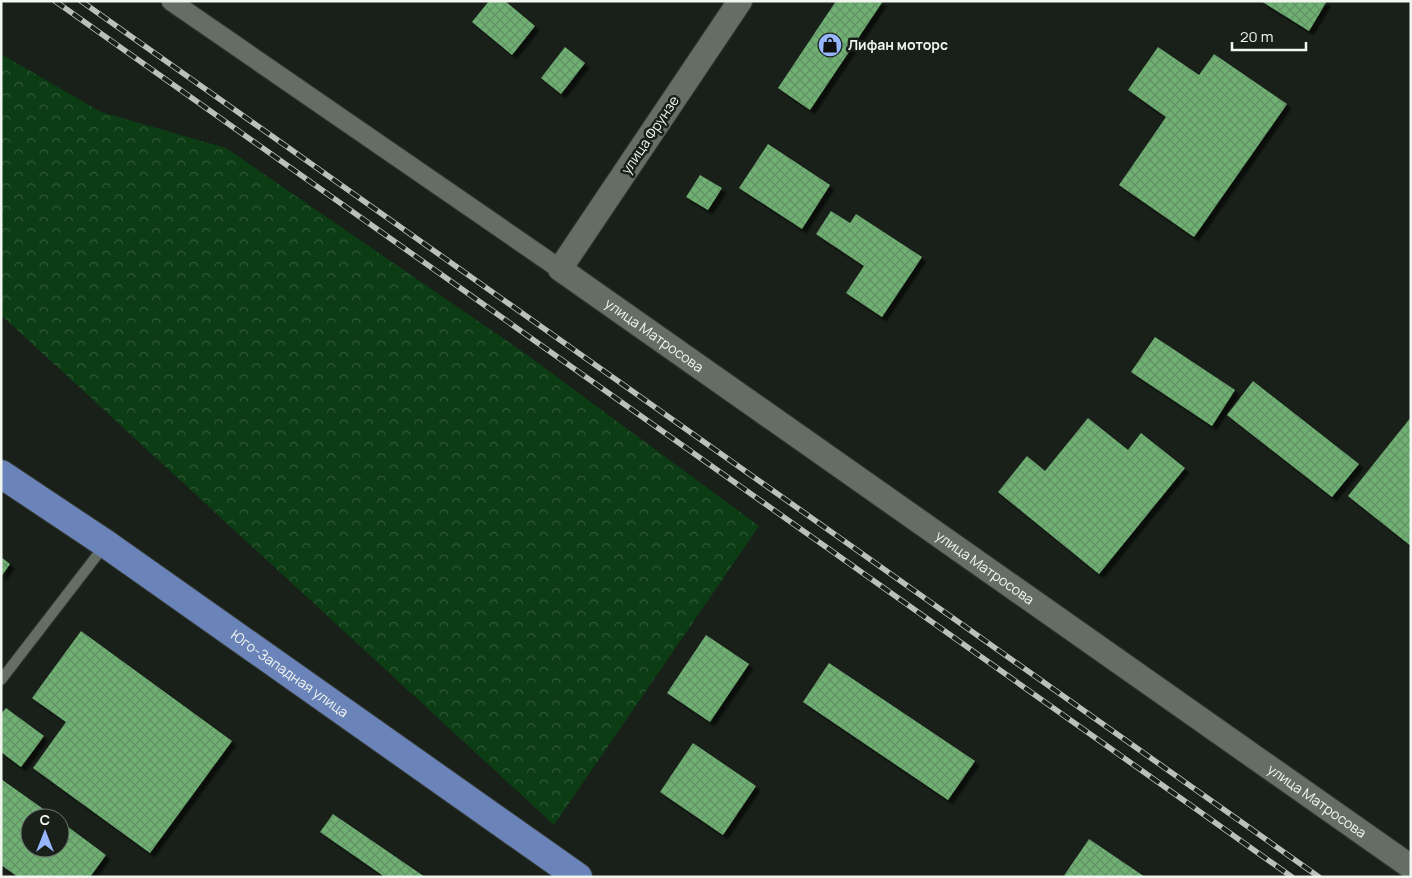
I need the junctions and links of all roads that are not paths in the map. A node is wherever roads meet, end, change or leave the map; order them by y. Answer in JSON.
{"nodes":[{"id":1,"x":171,"y":1,"type":"edge"},
{"id":2,"x":740,"y":1,"type":"edge"},
{"id":3,"x":560,"y":269,"type":"junction"},
{"id":4,"x":1,"y":474,"type":"edge"},
{"id":5,"x":106,"y":544,"type":"junction"},
{"id":6,"x":1,"y":680,"type":"edge"},
{"id":7,"x":1411,"y":867,"type":"edge"},
{"id":8,"x":578,"y":877,"type":"edge"}],
"edges":[{"from":1,"to":3,"type":"street"},
{"from":2,"to":3,"type":"street","name":"улица Фрунзе"},
{"from":3,"to":7,"type":"street","name":"улица Матросова"},
{"from":4,"to":5,"type":"main road","name":"Юго-Западная улица"},
{"from":5,"to":6,"type":"lane"},
{"from":5,"to":8,"type":"main road","name":"Юго-Западная улица"}]}
